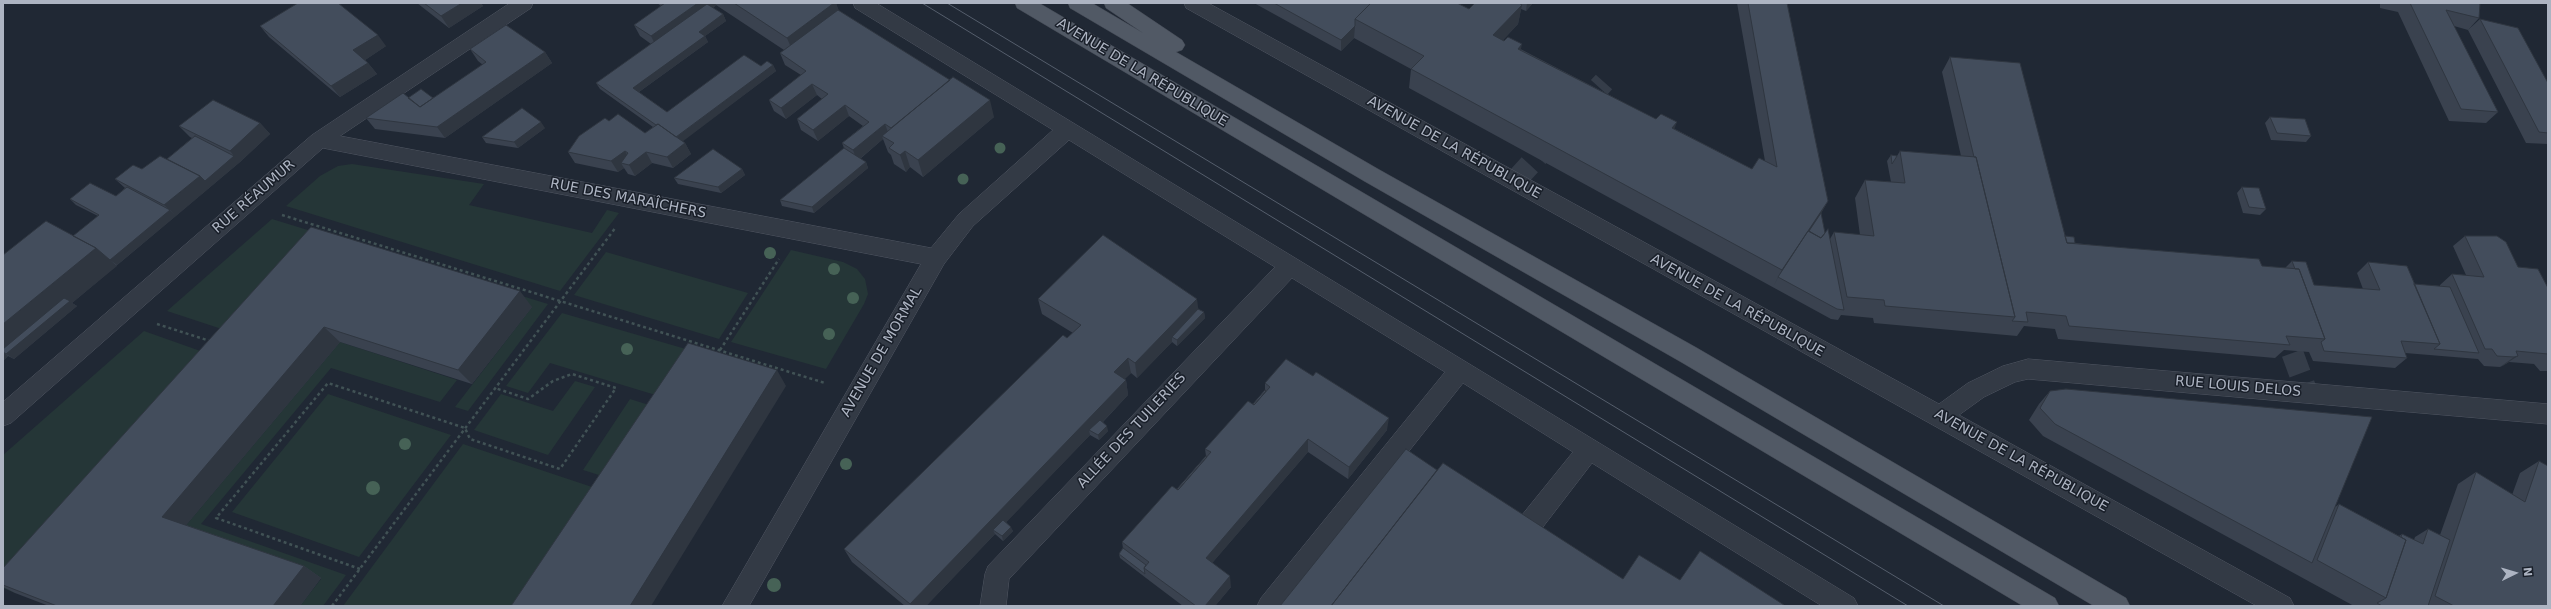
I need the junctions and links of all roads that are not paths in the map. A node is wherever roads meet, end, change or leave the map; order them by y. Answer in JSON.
{"nodes":[{"id":1,"x":524,"y":3,"type":"edge"},
{"id":2,"x":862,"y":3,"type":"edge"},
{"id":3,"x":1024,"y":3,"type":"edge"},
{"id":4,"x":1077,"y":3,"type":"edge"},
{"id":5,"x":1113,"y":3,"type":"edge"},
{"id":6,"x":1193,"y":3,"type":"edge"},
{"id":7,"x":1068,"y":128,"type":"junction"},
{"id":8,"x":319,"y":140,"type":"junction"},
{"id":9,"x":1371,"y":175,"type":"junction"},
{"id":10,"x":936,"y":258,"type":"junction"},
{"id":11,"x":1291,"y":265,"type":"junction"},
{"id":12,"x":1460,"y":370,"type":"junction"},
{"id":13,"x":2548,"y":414,"type":"edge"},
{"id":14,"x":3,"y":416,"type":"edge"},
{"id":15,"x":1940,"y":416,"type":"junction"},
{"id":16,"x":1589,"y":449,"type":"junction"},
{"id":17,"x":1527,"y":528,"type":"edge"},
{"id":18,"x":735,"y":606,"type":"edge"},
{"id":19,"x":993,"y":606,"type":"edge"},
{"id":20,"x":1270,"y":606,"type":"edge"},
{"id":21,"x":1845,"y":606,"type":"edge"},
{"id":22,"x":2046,"y":606,"type":"edge"},
{"id":23,"x":2117,"y":606,"type":"edge"},
{"id":24,"x":2282,"y":606,"type":"edge"}],
"edges":[{"from":1,"to":8,"type":"street","name":"RUE RÉAUMUR"},
{"from":2,"to":7,"type":"street"},
{"from":3,"to":22,"type":"main road","name":"AVENUE DE LA RÉPUBLIQUE"},
{"from":4,"to":9,"type":"main road","name":"AVENUE DE LA RÉPUBLIQUE"},
{"from":5,"to":9,"type":"main road"},
{"from":6,"to":15,"type":"street","name":"AVENUE DE LA RÉPUBLIQUE"},
{"from":7,"to":10,"type":"street","name":"AVENUE DE MORMAL"},
{"from":7,"to":11,"type":"street"},
{"from":8,"to":10,"type":"street","name":"RUE DES MARAÎCHERS"},
{"from":8,"to":14,"type":"street","name":"RUE RÉAUMUR"},
{"from":9,"to":23,"type":"main road","name":"AVENUE DE LA RÉPUBLIQUE"},
{"from":10,"to":18,"type":"street","name":"AVENUE DE MORMAL"},
{"from":11,"to":12,"type":"street"},
{"from":11,"to":19,"type":"street","name":"ALLÉE DES TUILERIES"},
{"from":12,"to":16,"type":"street"},
{"from":12,"to":20,"type":"street"},
{"from":13,"to":15,"type":"street","name":"RUE LOUIS DELOS"},
{"from":15,"to":24,"type":"street","name":"AVENUE DE LA RÉPUBLIQUE"},
{"from":16,"to":17,"type":"street"},
{"from":16,"to":21,"type":"street"}]}
